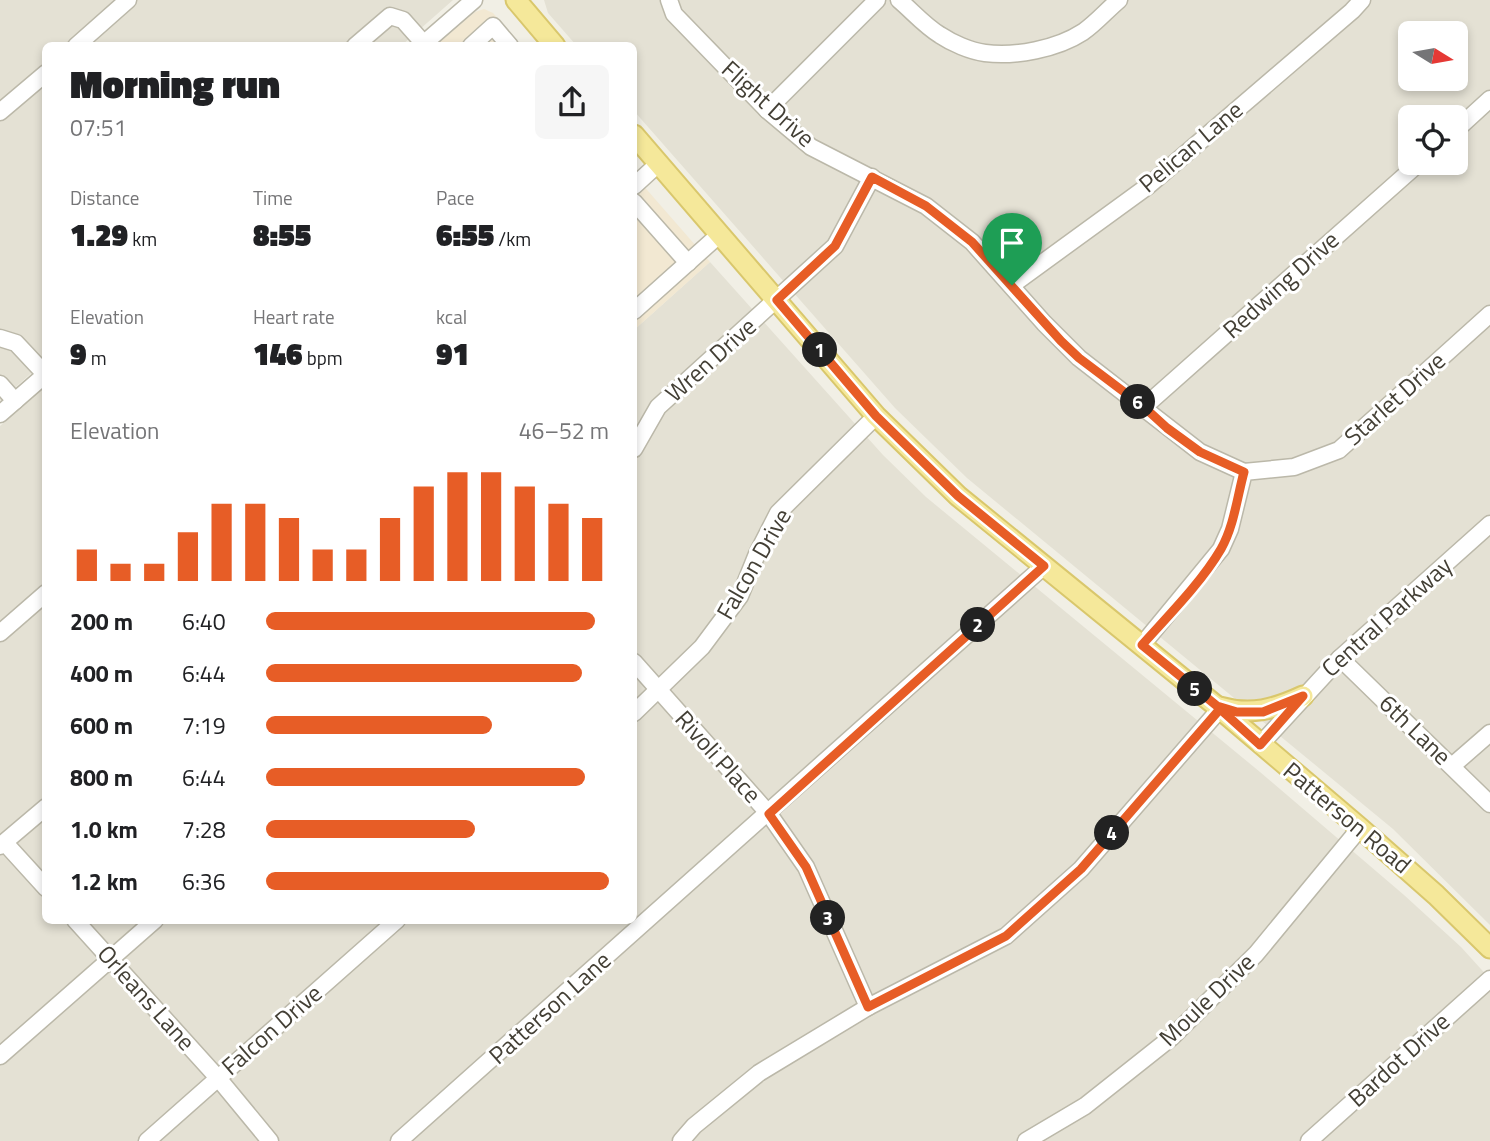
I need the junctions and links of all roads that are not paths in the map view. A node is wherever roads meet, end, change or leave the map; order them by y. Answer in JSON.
{"nodes":[{"id":1,"x":128,"y":0,"type":"edge"},
{"id":2,"x":474,"y":0,"type":"edge"},
{"id":3,"x":516,"y":0,"type":"edge"},
{"id":4,"x":533,"y":0,"type":"edge"},
{"id":5,"x":669,"y":0,"type":"edge"},
{"id":6,"x":877,"y":0,"type":"edge"},
{"id":7,"x":899,"y":0,"type":"edge"},
{"id":8,"x":1119,"y":0,"type":"edge"},
{"id":9,"x":1362,"y":0,"type":"edge"},
{"id":10,"x":81,"y":42,"type":"edge"},
{"id":11,"x":360,"y":42,"type":"edge"},
{"id":12,"x":421,"y":42,"type":"edge"},
{"id":13,"x":427,"y":42,"type":"edge"},
{"id":14,"x":480,"y":42,"type":"edge"},
{"id":15,"x":507,"y":42,"type":"edge"},
{"id":16,"x":554,"y":42,"type":"edge"},
{"id":17,"x":555,"y":42,"type":"edge"},
{"id":18,"x":42,"y":76,"type":"edge"},
{"id":19,"x":1490,"y":99,"type":"edge"},
{"id":20,"x":766,"y":110,"type":"junction"},
{"id":21,"x":0,"y":112,"type":"edge"},
{"id":22,"x":1468,"y":119,"type":"edge"},
{"id":23,"x":637,"y":138,"type":"edge"},
{"id":24,"x":659,"y":164,"type":"junction"},
{"id":25,"x":1405,"y":175,"type":"edge"},
{"id":26,"x":872,"y":177,"type":"junction"},
{"id":27,"x":637,"y":183,"type":"edge"},
{"id":28,"x":637,"y":205,"type":"edge"},
{"id":29,"x":720,"y":234,"type":"junction"},
{"id":30,"x":688,"y":263,"type":"junction"},
{"id":31,"x":1012,"y":285,"type":"junction"},
{"id":32,"x":777,"y":300,"type":"junction"},
{"id":33,"x":637,"y":306,"type":"edge"},
{"id":34,"x":1490,"y":314,"type":"edge"},
{"id":35,"x":0,"y":338,"type":"edge"},
{"id":36,"x":42,"y":371,"type":"edge"},
{"id":37,"x":42,"y":377,"type":"edge"},
{"id":38,"x":0,"y":384,"type":"edge"},
{"id":39,"x":15,"y":401,"type":"junction"},
{"id":40,"x":1144,"y":407,"type":"junction"},
{"id":41,"x":0,"y":414,"type":"edge"},
{"id":42,"x":876,"y":416,"type":"junction"},
{"id":43,"x":637,"y":444,"type":"edge"},
{"id":44,"x":1244,"y":472,"type":"junction"},
{"id":45,"x":1490,"y":524,"type":"edge"},
{"id":46,"x":1044,"y":566,"type":"junction"},
{"id":47,"x":42,"y":596,"type":"edge"},
{"id":48,"x":0,"y":633,"type":"edge"},
{"id":49,"x":1142,"y":645,"type":"junction"},
{"id":50,"x":1340,"y":657,"type":"junction"},
{"id":51,"x":637,"y":665,"type":"edge"},
{"id":52,"x":659,"y":691,"type":"junction"},
{"id":53,"x":1303,"y":696,"type":"junction"},
{"id":54,"x":1218,"y":707,"type":"junction"},
{"id":55,"x":637,"y":710,"type":"edge"},
{"id":56,"x":1490,"y":733,"type":"edge"},
{"id":57,"x":1260,"y":745,"type":"junction"},
{"id":58,"x":1452,"y":766,"type":"junction"},
{"id":59,"x":1490,"y":804,"type":"edge"},
{"id":60,"x":42,"y":811,"type":"edge"},
{"id":61,"x":769,"y":814,"type":"junction"},
{"id":62,"x":1360,"y":828,"type":"junction"},
{"id":63,"x":3,"y":845,"type":"edge"},
{"id":64,"x":42,"y":884,"type":"edge"},
{"id":65,"x":79,"y":924,"type":"edge"},
{"id":66,"x":151,"y":924,"type":"edge"},
{"id":67,"x":392,"y":924,"type":"edge"},
{"id":68,"x":1490,"y":948,"type":"edge"},
{"id":69,"x":111,"y":960,"type":"junction"},
{"id":70,"x":1490,"y":979,"type":"edge"},
{"id":71,"x":868,"y":1007,"type":"junction"},
{"id":72,"x":0,"y":1056,"type":"edge"},
{"id":73,"x":218,"y":1078,"type":"junction"},
{"id":74,"x":147,"y":1141,"type":"edge"},
{"id":75,"x":270,"y":1141,"type":"edge"},
{"id":76,"x":399,"y":1141,"type":"edge"},
{"id":77,"x":681,"y":1141,"type":"edge"},
{"id":78,"x":1026,"y":1141,"type":"edge"},
{"id":79,"x":1309,"y":1141,"type":"edge"}],
"edges":[{"from":1,"to":10,"type":"street"},
{"from":2,"to":13,"type":"street"},
{"from":3,"to":16,"type":"main road"},
{"from":4,"to":17,"type":"main road"},
{"from":5,"to":20,"type":"street","name":"Flight Drive"},
{"from":6,"to":20,"type":"street"},
{"from":7,"to":8,"type":"street"},
{"from":9,"to":31,"type":"street","name":"Pelican Lane"},
{"from":11,"to":12,"type":"street"},
{"from":14,"to":15,"type":"street"},
{"from":18,"to":21,"type":"street"},
{"from":19,"to":22,"type":"street"},
{"from":20,"to":26,"type":"street","name":"Flight Drive"},
{"from":23,"to":24,"type":"main road","name":"Patterson Road"},
{"from":24,"to":27,"type":"street"},
{"from":24,"to":29,"type":"main road","name":"Patterson Road"},
{"from":25,"to":40,"type":"street","name":"Redwing Drive"},
{"from":26,"to":31,"type":"street","name":"Flight Drive"},
{"from":26,"to":32,"type":"street","name":"Wren Drive"},
{"from":28,"to":30,"type":"street"},
{"from":29,"to":30,"type":"street"},
{"from":29,"to":32,"type":"main road","name":"Patterson Road"},
{"from":30,"to":33,"type":"street"},
{"from":31,"to":40,"type":"street","name":"Flight Drive"},
{"from":32,"to":42,"type":"main road","name":"Patterson Road"},
{"from":32,"to":43,"type":"street","name":"Wren Drive"},
{"from":34,"to":44,"type":"street","name":"Starlet Drive"},
{"from":35,"to":36,"type":"street"},
{"from":37,"to":39,"type":"street"},
{"from":38,"to":39,"type":"street"},
{"from":39,"to":41,"type":"street"},
{"from":40,"to":44,"type":"street","name":"Flight Drive"},
{"from":42,"to":46,"type":"main road","name":"Patterson Road"},
{"from":42,"to":52,"type":"street","name":"Falcon Drive"},
{"from":44,"to":49,"type":"street"},
{"from":45,"to":50,"type":"street","name":"Central Parkway"},
{"from":46,"to":49,"type":"main road","name":"Patterson Road"},
{"from":46,"to":61,"type":"street","name":"Patterson Lane"},
{"from":47,"to":48,"type":"street"},
{"from":49,"to":54,"type":"main road","name":"Patterson Road"},
{"from":50,"to":53,"type":"street","name":"Central Parkway"},
{"from":50,"to":58,"type":"street","name":"6th Lane"},
{"from":51,"to":52,"type":"street","name":"Rivoli Place"},
{"from":52,"to":55,"type":"street","name":"Falcon Drive"},
{"from":52,"to":61,"type":"street","name":"Rivoli Place"},
{"from":53,"to":54,"type":"main road"},
{"from":53,"to":57,"type":"street","name":"Central Parkway"},
{"from":54,"to":57,"type":"main road","name":"Patterson Road"},
{"from":54,"to":71,"type":"street"},
{"from":56,"to":58,"type":"street"},
{"from":57,"to":62,"type":"main road","name":"Patterson Road"},
{"from":58,"to":59,"type":"street","name":"6th Lane"},
{"from":60,"to":63,"type":"street"},
{"from":61,"to":71,"type":"street","name":"Rivoli Place"},
{"from":61,"to":76,"type":"street","name":"Patterson Lane"},
{"from":62,"to":68,"type":"main road","name":"Patterson Road"},
{"from":62,"to":78,"type":"street","name":"Moule Drive"},
{"from":63,"to":64,"type":"street"},
{"from":65,"to":69,"type":"street","name":"Orleans Lane"},
{"from":66,"to":69,"type":"street"},
{"from":67,"to":73,"type":"street","name":"Falcon Drive"},
{"from":69,"to":72,"type":"street"},
{"from":69,"to":73,"type":"street","name":"Orleans Lane"},
{"from":70,"to":79,"type":"street","name":"Bardot Drive"},
{"from":71,"to":77,"type":"street"},
{"from":73,"to":74,"type":"street","name":"Falcon Drive"},
{"from":73,"to":75,"type":"street","name":"Orleans Lane"}]}
